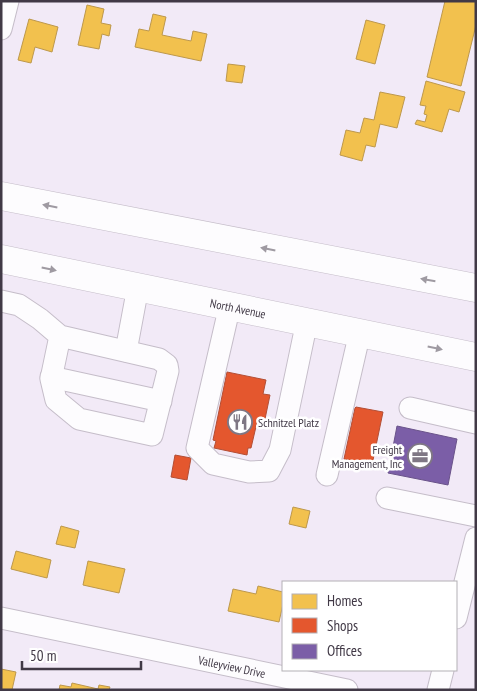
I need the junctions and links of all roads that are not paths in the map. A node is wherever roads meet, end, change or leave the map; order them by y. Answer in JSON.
{"nodes":[{"id":1,"x":8,"y":1,"type":"edge"},
{"id":2,"x":1,"y":30,"type":"edge"},
{"id":3,"x":1,"y":196,"type":"edge"},
{"id":4,"x":1,"y":259,"type":"edge"},
{"id":5,"x":138,"y":287,"type":"junction"},
{"id":6,"x":476,"y":288,"type":"edge"},
{"id":7,"x":1,"y":301,"type":"edge"},
{"id":8,"x":230,"y":305,"type":"junction"},
{"id":9,"x":307,"y":321,"type":"junction"},
{"id":10,"x":360,"y":332,"type":"junction"},
{"id":11,"x":60,"y":336,"type":"junction"},
{"id":12,"x":126,"y":351,"type":"junction"},
{"id":13,"x":476,"y":357,"type":"edge"},
{"id":14,"x":51,"y":377,"type":"junction"},
{"id":15,"x":161,"y":401,"type":"junction"},
{"id":16,"x":410,"y":408,"type":"dead end"},
{"id":17,"x":476,"y":423,"type":"edge"},
{"id":18,"x":327,"y":475,"type":"dead end"},
{"id":19,"x":388,"y":498,"type":"dead end"},
{"id":20,"x":476,"y":516,"type":"edge"},
{"id":21,"x":476,"y":538,"type":"edge"},
{"id":22,"x":457,"y":614,"type":"edge"},
{"id":23,"x":1,"y":618,"type":"edge"},
{"id":24,"x":443,"y":671,"type":"edge"},
{"id":25,"x":347,"y":690,"type":"edge"},
{"id":26,"x":438,"y":690,"type":"edge"}],
"edges":[{"from":1,"to":2,"type":"street"},
{"from":6,"to":3,"type":"main road","one_way":true},
{"from":4,"to":5,"type":"main road","name":"North Avenue","one_way":true},
{"from":5,"to":8,"type":"main road","name":"North Avenue"},
{"from":5,"to":12,"type":"street"},
{"from":7,"to":11,"type":"street"},
{"from":8,"to":9,"type":"main road","name":"North Avenue"},
{"from":8,"to":9,"type":"street"},
{"from":9,"to":10,"type":"main road","name":"North Avenue"},
{"from":10,"to":13,"type":"main road","name":"North Avenue","one_way":true},
{"from":10,"to":18,"type":"street"},
{"from":11,"to":12,"type":"street"},
{"from":11,"to":14,"type":"street"},
{"from":12,"to":15,"type":"street"},
{"from":14,"to":15,"type":"street"},
{"from":14,"to":15,"type":"street"},
{"from":16,"to":17,"type":"street"},
{"from":19,"to":20,"type":"street"},
{"from":21,"to":22,"type":"street"},
{"from":23,"to":25,"type":"street","name":"Valleyview Drive"},
{"from":24,"to":26,"type":"street"}]}
